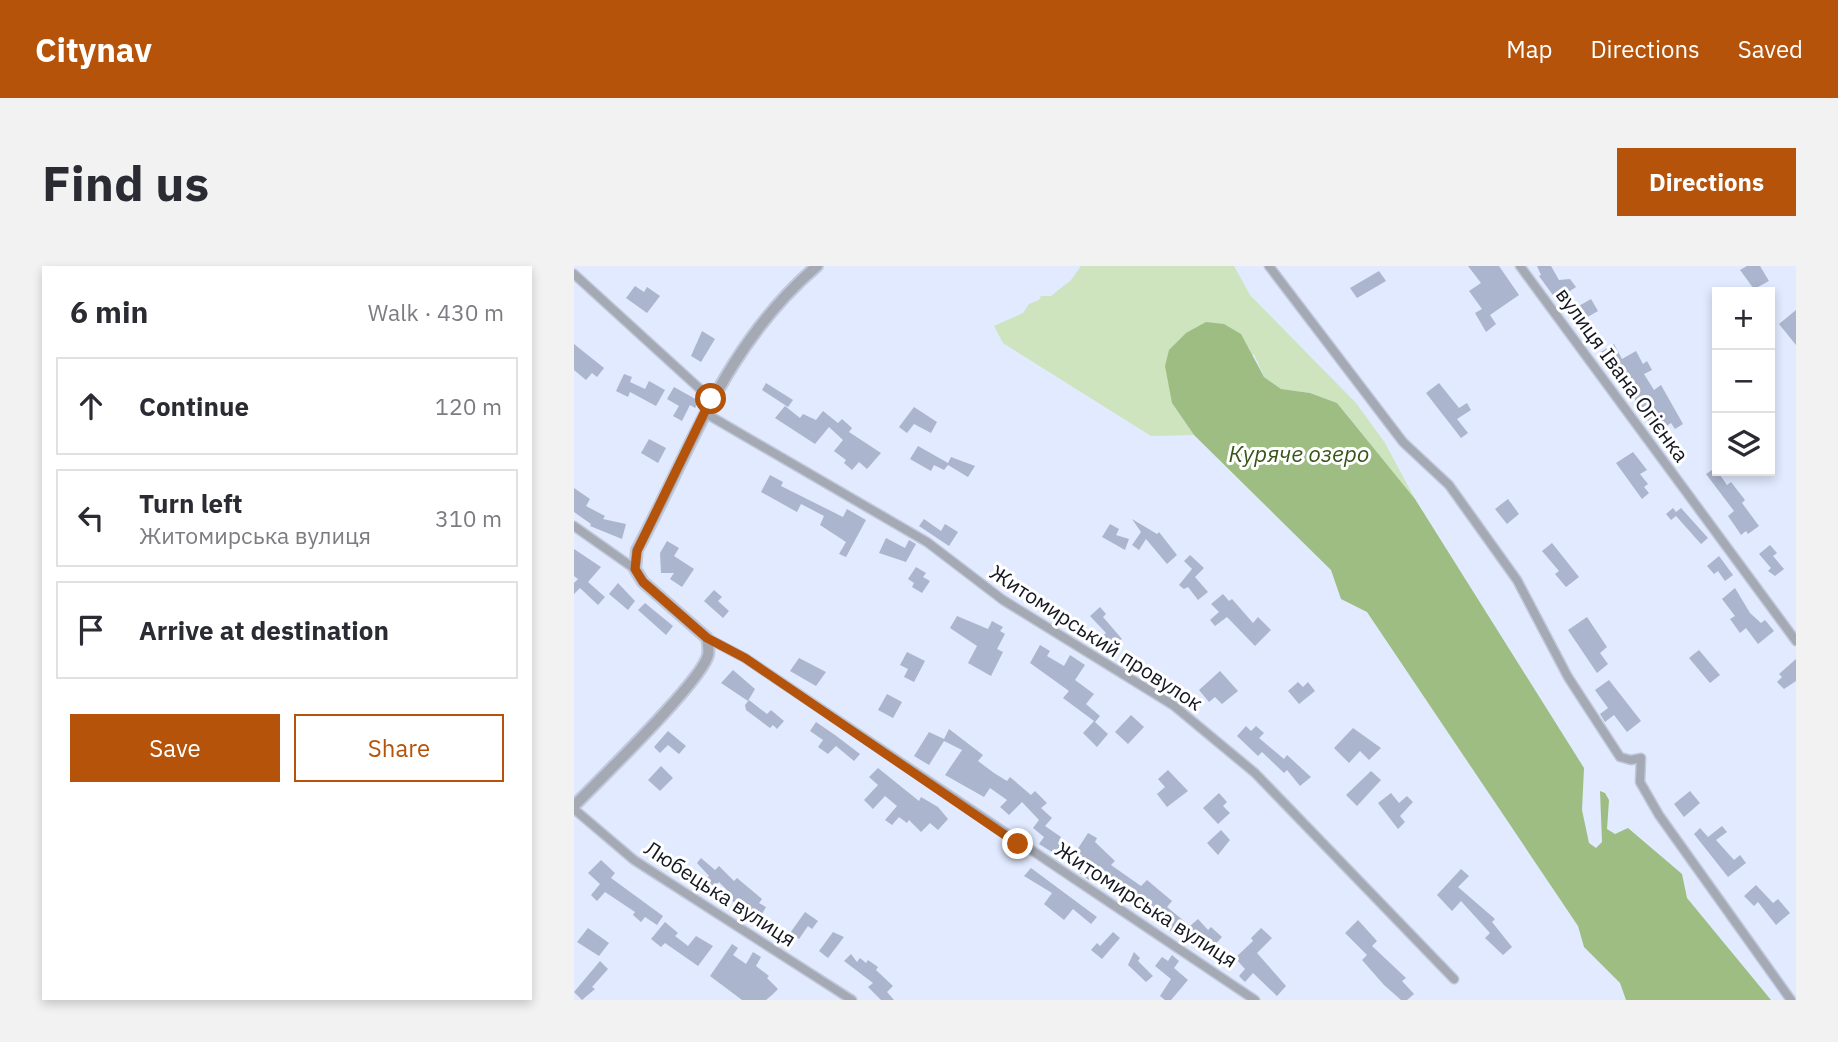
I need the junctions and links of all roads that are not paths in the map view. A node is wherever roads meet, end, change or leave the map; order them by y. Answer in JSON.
{"nodes":[{"id":1,"x":817,"y":266,"type":"edge"},
{"id":2,"x":1269,"y":266,"type":"edge"},
{"id":3,"x":1520,"y":266,"type":"edge"},
{"id":4,"x":574,"y":274,"type":"edge"},
{"id":5,"x":711,"y":399,"type":"junction"},
{"id":6,"x":705,"y":412,"type":"junction"},
{"id":7,"x":574,"y":526,"type":"edge"},
{"id":8,"x":635,"y":569,"type":"junction"},
{"id":9,"x":707,"y":638,"type":"junction"},
{"id":10,"x":1796,"y":641,"type":"edge"},
{"id":11,"x":574,"y":808,"type":"edge"},
{"id":12,"x":1454,"y":978,"type":"dead end"},
{"id":13,"x":852,"y":1000,"type":"edge"},
{"id":14,"x":1255,"y":1000,"type":"edge"},
{"id":15,"x":1791,"y":1000,"type":"edge"}],
"edges":[{"from":1,"to":5,"type":"street"},
{"from":2,"to":15,"type":"street"},
{"from":3,"to":10,"type":"street","name":"вулиця Івана Огієнка"},
{"from":4,"to":5,"type":"street"},
{"from":5,"to":6,"type":"street"},
{"from":6,"to":8,"type":"street"},
{"from":6,"to":12,"type":"street","name":"Житомирський провулок"},
{"from":7,"to":8,"type":"street","name":"Житомирська вулиця"},
{"from":8,"to":9,"type":"street","name":"Житомирська вулиця"},
{"from":9,"to":11,"type":"street"},
{"from":9,"to":14,"type":"street","name":"Житомирська вулиця"},
{"from":11,"to":13,"type":"street","name":"Любецька вулиця"}]}
